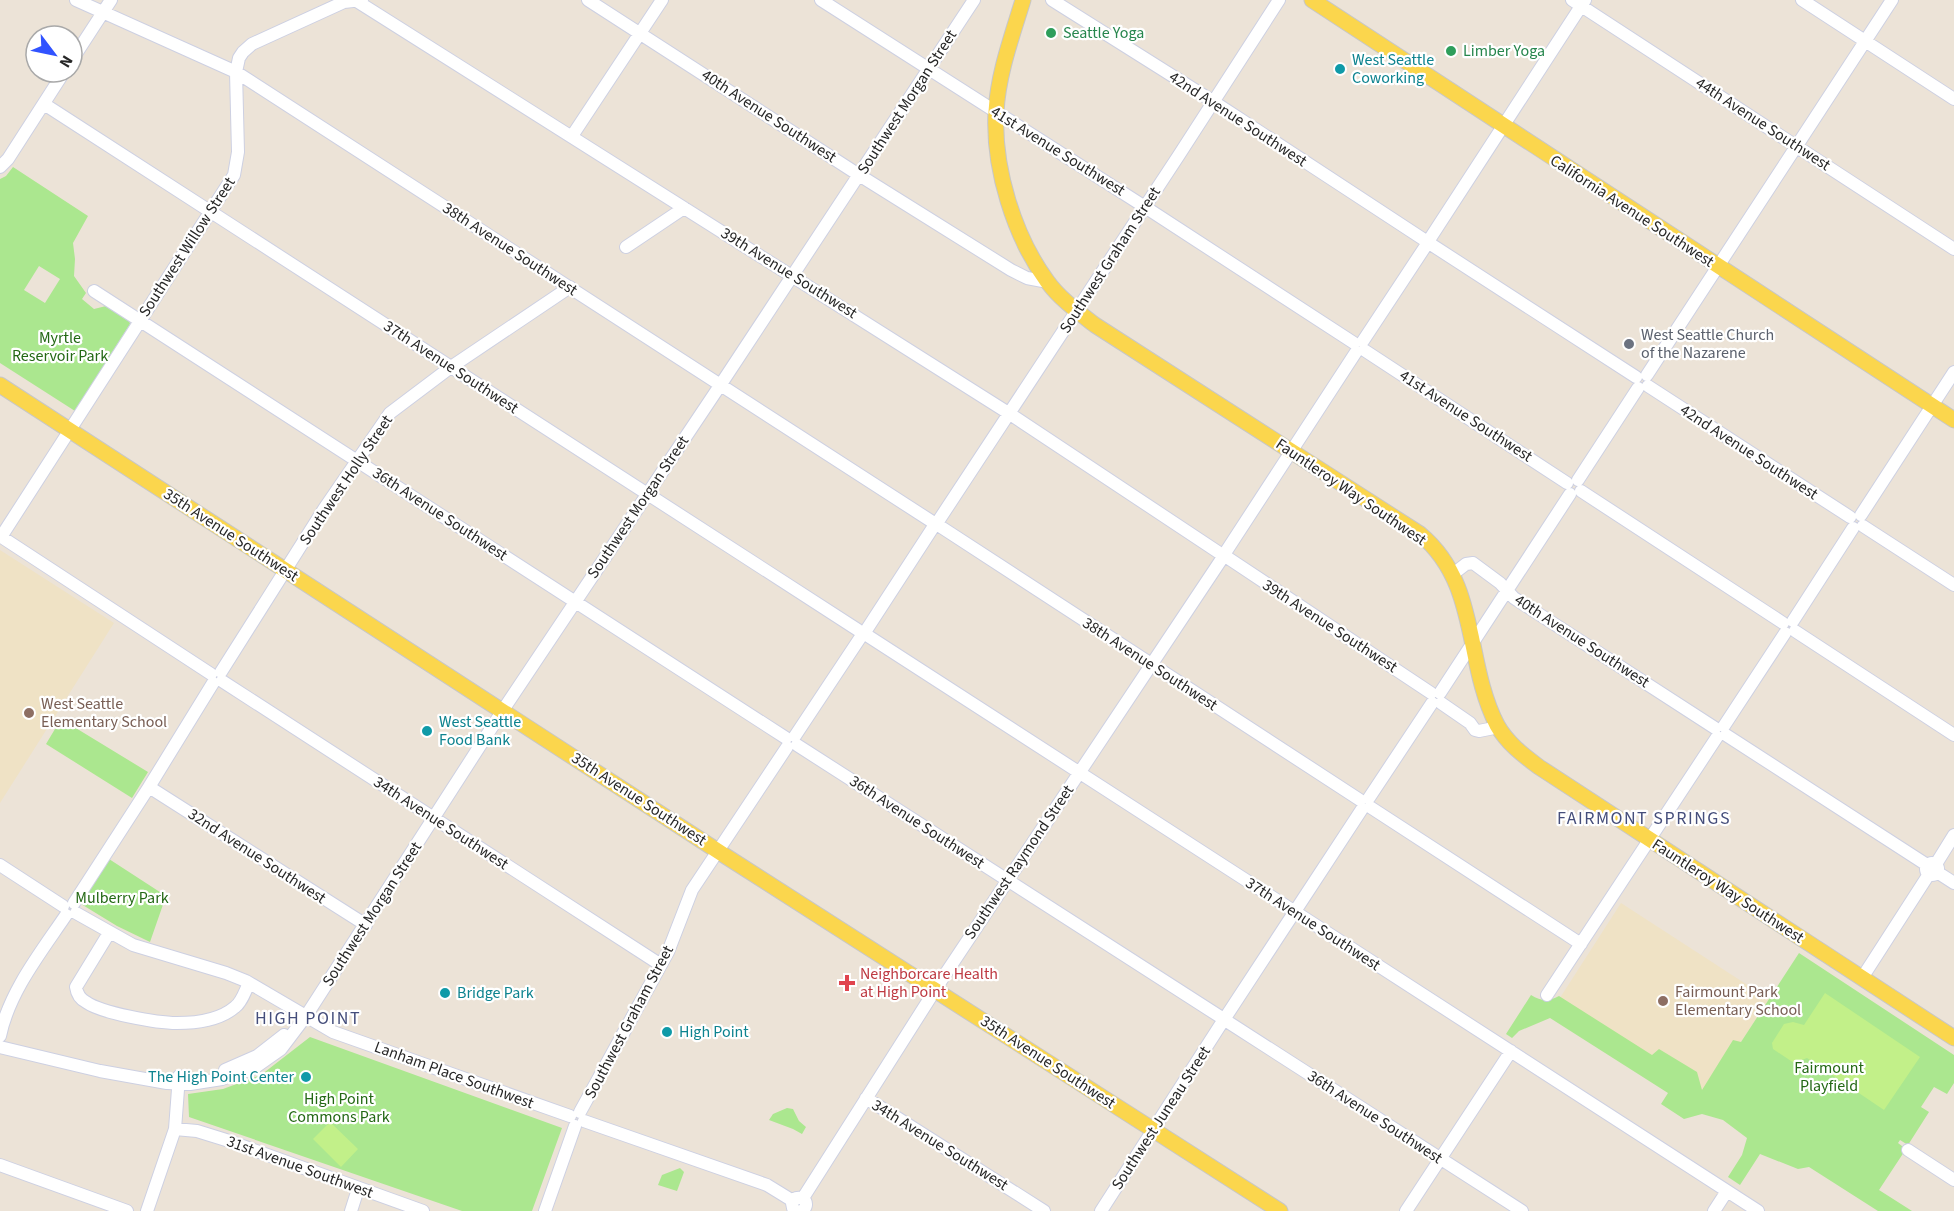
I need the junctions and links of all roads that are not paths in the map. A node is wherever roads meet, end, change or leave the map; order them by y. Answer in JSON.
{"nodes":[{"id":1,"x":76,"y":0,"type":"edge"},
{"id":2,"x":111,"y":0,"type":"edge"},
{"id":3,"x":359,"y":0,"type":"edge"},
{"id":4,"x":588,"y":0,"type":"edge"},
{"id":5,"x":662,"y":0,"type":"edge"},
{"id":6,"x":821,"y":0,"type":"edge"},
{"id":7,"x":974,"y":0,"type":"edge"},
{"id":8,"x":1023,"y":0,"type":"edge"},
{"id":9,"x":1053,"y":0,"type":"edge"},
{"id":10,"x":1279,"y":0,"type":"edge"},
{"id":11,"x":1312,"y":0,"type":"edge"},
{"id":12,"x":1802,"y":0,"type":"edge"},
{"id":13,"x":1892,"y":0,"type":"edge"},
{"id":14,"x":1580,"y":2,"type":"edge"},
{"id":15,"x":103,"y":12,"type":"junction"},
{"id":16,"x":640,"y":33,"type":"junction"},
{"id":17,"x":84,"y":41,"type":"edge"},
{"id":18,"x":1865,"y":41,"type":"junction"},
{"id":19,"x":929,"y":68,"type":"junction"},
{"id":20,"x":236,"y":72,"type":"junction"},
{"id":21,"x":56,"y":84,"type":"edge"},
{"id":22,"x":1954,"y":99,"type":"edge"},
{"id":23,"x":1214,"y":102,"type":"junction"},
{"id":24,"x":44,"y":104,"type":"junction"},
{"id":25,"x":996,"y":112,"type":"junction"},
{"id":26,"x":1503,"y":126,"type":"junction"},
{"id":27,"x":572,"y":136,"type":"junction"},
{"id":28,"x":1797,"y":146,"type":"junction"},
{"id":29,"x":0,"y":167,"type":"edge"},
{"id":30,"x":859,"y":175,"type":"junction"},
{"id":31,"x":1145,"y":207,"type":"junction"},
{"id":32,"x":684,"y":208,"type":"junction"},
{"id":33,"x":211,"y":212,"type":"junction"},
{"id":34,"x":1428,"y":242,"type":"junction"},
{"id":35,"x":626,"y":247,"type":"dead end"},
{"id":36,"x":1954,"y":249,"type":"edge"},
{"id":37,"x":1032,"y":256,"type":"junction"},
{"id":38,"x":1718,"y":267,"type":"junction"},
{"id":39,"x":1011,"y":270,"type":"junction"},
{"id":40,"x":793,"y":275,"type":"junction"},
{"id":41,"x":1048,"y":282,"type":"junction"},
{"id":42,"x":570,"y":287,"type":"junction"},
{"id":43,"x":94,"y":291,"type":"dead end"},
{"id":44,"x":1077,"y":311,"type":"junction"},
{"id":45,"x":140,"y":320,"type":"junction"},
{"id":46,"x":1359,"y":346,"type":"junction"},
{"id":47,"x":452,"y":367,"type":"junction"},
{"id":48,"x":1954,"y":372,"type":"edge"},
{"id":49,"x":1642,"y":382,"type":"junction"},
{"id":50,"x":0,"y":385,"type":"edge"},
{"id":51,"x":721,"y":385,"type":"junction"},
{"id":52,"x":1932,"y":406,"type":"junction"},
{"id":53,"x":1010,"y":414,"type":"junction"},
{"id":54,"x":1954,"y":420,"type":"edge"},
{"id":55,"x":69,"y":430,"type":"junction"},
{"id":56,"x":1291,"y":452,"type":"junction"},
{"id":57,"x":357,"y":460,"type":"junction"},
{"id":58,"x":1574,"y":487,"type":"junction"},
{"id":59,"x":648,"y":493,"type":"junction"},
{"id":60,"x":1857,"y":521,"type":"junction"},
{"id":61,"x":936,"y":524,"type":"junction"},
{"id":62,"x":0,"y":536,"type":"edge"},
{"id":63,"x":1224,"y":555,"type":"junction"},
{"id":64,"x":285,"y":570,"type":"junction"},
{"id":65,"x":1453,"y":574,"type":"junction"},
{"id":66,"x":1954,"y":585,"type":"edge"},
{"id":67,"x":1506,"y":590,"type":"junction"},
{"id":68,"x":575,"y":602,"type":"junction"},
{"id":69,"x":1789,"y":627,"type":"junction"},
{"id":70,"x":863,"y":633,"type":"junction"},
{"id":71,"x":1473,"y":642,"type":"junction"},
{"id":72,"x":1151,"y":665,"type":"junction"},
{"id":73,"x":217,"y":678,"type":"junction"},
{"id":74,"x":1436,"y":698,"type":"junction"},
{"id":75,"x":503,"y":710,"type":"junction"},
{"id":76,"x":1499,"y":727,"type":"junction"},
{"id":77,"x":1721,"y":731,"type":"junction"},
{"id":78,"x":1954,"y":735,"type":"edge"},
{"id":79,"x":791,"y":742,"type":"junction"},
{"id":80,"x":1078,"y":773,"type":"junction"},
{"id":81,"x":149,"y":787,"type":"junction"},
{"id":82,"x":1365,"y":803,"type":"junction"},
{"id":83,"x":434,"y":818,"type":"junction"},
{"id":84,"x":1954,"y":835,"type":"edge"},
{"id":85,"x":1649,"y":840,"type":"junction"},
{"id":86,"x":717,"y":850,"type":"junction"},
{"id":87,"x":0,"y":865,"type":"edge"},
{"id":88,"x":1932,"y":869,"type":"junction"},
{"id":89,"x":1007,"y":880,"type":"junction"},
{"id":90,"x":1954,"y":883,"type":"edge"},
{"id":91,"x":70,"y":909,"type":"junction"},
{"id":92,"x":1295,"y":912,"type":"junction"},
{"id":93,"x":366,"y":926,"type":"junction"},
{"id":94,"x":109,"y":933,"type":"junction"},
{"id":95,"x":1581,"y":944,"type":"junction"},
{"id":96,"x":661,"y":965,"type":"junction"},
{"id":97,"x":1862,"y":978,"type":"junction"},
{"id":98,"x":249,"y":983,"type":"junction"},
{"id":99,"x":935,"y":989,"type":"junction"},
{"id":100,"x":1546,"y":995,"type":"dead end"},
{"id":101,"x":306,"y":1016,"type":"junction"},
{"id":102,"x":1224,"y":1019,"type":"junction"},
{"id":103,"x":0,"y":1036,"type":"edge"},
{"id":104,"x":1954,"y":1038,"type":"edge"},
{"id":105,"x":0,"y":1047,"type":"edge"},
{"id":106,"x":1511,"y":1051,"type":"junction"},
{"id":107,"x":179,"y":1080,"type":"junction"},
{"id":108,"x":866,"y":1098,"type":"junction"},
{"id":109,"x":577,"y":1119,"type":"junction"},
{"id":110,"x":175,"y":1129,"type":"junction"},
{"id":111,"x":1152,"y":1130,"type":"junction"},
{"id":112,"x":1908,"y":1150,"type":"dead end"},
{"id":113,"x":1441,"y":1159,"type":"junction"},
{"id":114,"x":0,"y":1165,"type":"edge"},
{"id":115,"x":1954,"y":1180,"type":"edge"},
{"id":116,"x":358,"y":1189,"type":"junction"},
{"id":117,"x":1727,"y":1191,"type":"junction"},
{"id":118,"x":800,"y":1208,"type":"edge"},
{"id":119,"x":127,"y":1211,"type":"edge"},
{"id":120,"x":145,"y":1211,"type":"edge"},
{"id":121,"x":351,"y":1211,"type":"edge"},
{"id":122,"x":423,"y":1211,"type":"edge"},
{"id":123,"x":545,"y":1211,"type":"edge"},
{"id":124,"x":1044,"y":1211,"type":"edge"},
{"id":125,"x":1101,"y":1211,"type":"edge"},
{"id":126,"x":1280,"y":1211,"type":"edge"},
{"id":127,"x":1407,"y":1211,"type":"edge"},
{"id":128,"x":1522,"y":1211,"type":"edge"},
{"id":129,"x":1714,"y":1211,"type":"edge"},
{"id":130,"x":1758,"y":1211,"type":"edge"}],
"edges":[{"from":1,"to":15,"type":"street","name":"38th Avenue Southwest"},
{"from":2,"to":15,"type":"street"},
{"from":3,"to":20,"type":"street","name":"Southwest Willow Street"},
{"from":3,"to":27,"type":"street","name":"39th Avenue Southwest"},
{"from":4,"to":16,"type":"street","name":"40th Avenue Southwest"},
{"from":5,"to":16,"type":"street"},
{"from":6,"to":19,"type":"street","name":"41st Avenue Southwest"},
{"from":7,"to":19,"type":"street","name":"Southwest Morgan Street"},
{"from":8,"to":25,"type":"main road","name":"Fauntleroy Way Southwest"},
{"from":9,"to":23,"type":"street","name":"42nd Avenue Southwest"},
{"from":10,"to":23,"type":"street","name":"Southwest Graham Street"},
{"from":11,"to":26,"type":"main road","name":"California Avenue Southwest"},
{"from":12,"to":18,"type":"street"},
{"from":13,"to":18,"type":"street","name":"Southwest Juneau Street"},
{"from":14,"to":26,"type":"street","name":"Southwest Raymond Street"},
{"from":14,"to":28,"type":"street","name":"44th Avenue Southwest"},
{"from":15,"to":17,"type":"street"},
{"from":15,"to":20,"type":"street","name":"38th Avenue Southwest"},
{"from":16,"to":27,"type":"street"},
{"from":16,"to":30,"type":"street","name":"40th Avenue Southwest"},
{"from":18,"to":22,"type":"street"},
{"from":18,"to":28,"type":"street","name":"Southwest Juneau Street"},
{"from":19,"to":25,"type":"street","name":"41st Avenue Southwest"},
{"from":19,"to":30,"type":"street","name":"Southwest Morgan Street"},
{"from":20,"to":33,"type":"street","name":"Southwest Willow Street"},
{"from":20,"to":42,"type":"street","name":"38th Avenue Southwest"},
{"from":21,"to":24,"type":"street"},
{"from":23,"to":31,"type":"street","name":"Southwest Graham Street"},
{"from":23,"to":34,"type":"street","name":"42nd Avenue Southwest"},
{"from":24,"to":29,"type":"street"},
{"from":24,"to":33,"type":"street","name":"37th Avenue Southwest"},
{"from":25,"to":31,"type":"street","name":"41st Avenue Southwest"},
{"from":25,"to":37,"type":"main road","name":"Fauntleroy Way Southwest"},
{"from":26,"to":34,"type":"street","name":"Southwest Raymond Street"},
{"from":26,"to":38,"type":"main road","name":"California Avenue Southwest"},
{"from":27,"to":32,"type":"street","name":"39th Avenue Southwest"},
{"from":28,"to":36,"type":"street","name":"44th Avenue Southwest"},
{"from":28,"to":38,"type":"street","name":"Southwest Juneau Street"},
{"from":30,"to":39,"type":"street","name":"40th Avenue Southwest"},
{"from":30,"to":40,"type":"street","name":"Southwest Morgan Street"},
{"from":31,"to":44,"type":"street","name":"Southwest Graham Street"},
{"from":31,"to":46,"type":"street","name":"41st Avenue Southwest"},
{"from":32,"to":35,"type":"street"},
{"from":32,"to":40,"type":"street","name":"39th Avenue Southwest"},
{"from":33,"to":45,"type":"street","name":"Southwest Willow Street"},
{"from":33,"to":47,"type":"street","name":"37th Avenue Southwest"},
{"from":34,"to":46,"type":"street","name":"Southwest Raymond Street"},
{"from":34,"to":49,"type":"street","name":"42nd Avenue Southwest"},
{"from":37,"to":39,"type":"street"},
{"from":37,"to":41,"type":"main road","name":"Fauntleroy Way Southwest"},
{"from":38,"to":49,"type":"street","name":"Southwest Juneau Street"},
{"from":38,"to":52,"type":"main road","name":"California Avenue Southwest"},
{"from":39,"to":41,"type":"street","name":"40th Avenue Southwest"},
{"from":40,"to":51,"type":"street","name":"Southwest Morgan Street"},
{"from":40,"to":53,"type":"street","name":"39th Avenue Southwest"},
{"from":41,"to":44,"type":"main road","name":"Fauntleroy Way Southwest"},
{"from":42,"to":47,"type":"street","name":"Southwest Holly Street"},
{"from":42,"to":51,"type":"street","name":"38th Avenue Southwest"},
{"from":43,"to":45,"type":"street","name":"36th Avenue Southwest"},
{"from":44,"to":53,"type":"street","name":"Southwest Graham Street"},
{"from":44,"to":56,"type":"main road","name":"Fauntleroy Way Southwest"},
{"from":45,"to":55,"type":"street","name":"Southwest Willow Street"},
{"from":45,"to":57,"type":"street","name":"36th Avenue Southwest"},
{"from":46,"to":56,"type":"street","name":"Southwest Raymond Street"},
{"from":46,"to":58,"type":"street","name":"41st Avenue Southwest"},
{"from":47,"to":57,"type":"street","name":"Southwest Holly Street"},
{"from":47,"to":59,"type":"street","name":"37th Avenue Southwest"},
{"from":48,"to":52,"type":"street"},
{"from":49,"to":58,"type":"street","name":"Southwest Juneau Street"},
{"from":49,"to":60,"type":"street","name":"42nd Avenue Southwest"},
{"from":50,"to":55,"type":"main road","name":"35th Avenue Southwest"},
{"from":51,"to":59,"type":"street","name":"Southwest Morgan Street"},
{"from":51,"to":61,"type":"street","name":"38th Avenue Southwest"},
{"from":52,"to":54,"type":"main road","name":"California Avenue Southwest"},
{"from":52,"to":60,"type":"street"},
{"from":53,"to":61,"type":"street","name":"Southwest Graham Street"},
{"from":53,"to":63,"type":"street","name":"39th Avenue Southwest"},
{"from":55,"to":62,"type":"street","name":"Southwest Willow Street"},
{"from":55,"to":64,"type":"main road","name":"35th Avenue Southwest"},
{"from":56,"to":63,"type":"street","name":"Southwest Raymond Street"},
{"from":56,"to":65,"type":"main road","name":"Fauntleroy Way Southwest"},
{"from":57,"to":64,"type":"street","name":"Southwest Holly Street"},
{"from":57,"to":68,"type":"street","name":"36th Avenue Southwest"},
{"from":58,"to":67,"type":"street","name":"Southwest Juneau Street"},
{"from":58,"to":69,"type":"street","name":"41st Avenue Southwest"},
{"from":59,"to":68,"type":"street","name":"Southwest Morgan Street"},
{"from":59,"to":70,"type":"street","name":"37th Avenue Southwest"},
{"from":60,"to":66,"type":"street","name":"42nd Avenue Southwest"},
{"from":60,"to":69,"type":"street"},
{"from":61,"to":70,"type":"street","name":"Southwest Graham Street"},
{"from":61,"to":72,"type":"street","name":"38th Avenue Southwest"},
{"from":62,"to":73,"type":"street","name":"34th Avenue Southwest"},
{"from":63,"to":72,"type":"street","name":"Southwest Raymond Street"},
{"from":63,"to":74,"type":"street","name":"39th Avenue Southwest"},
{"from":64,"to":73,"type":"street","name":"Southwest Holly Street"},
{"from":64,"to":75,"type":"main road","name":"35th Avenue Southwest"},
{"from":65,"to":67,"type":"street","name":"40th Avenue Southwest"},
{"from":65,"to":71,"type":"main road","name":"Fauntleroy Way Southwest"},
{"from":67,"to":71,"type":"street","name":"Southwest Juneau Street"},
{"from":67,"to":77,"type":"street","name":"40th Avenue Southwest"},
{"from":68,"to":75,"type":"street","name":"Southwest Morgan Street"},
{"from":68,"to":79,"type":"street","name":"36th Avenue Southwest"},
{"from":69,"to":77,"type":"street"},
{"from":69,"to":78,"type":"street","name":"41st Avenue Southwest"},
{"from":70,"to":79,"type":"street","name":"Southwest Graham Street"},
{"from":70,"to":80,"type":"street","name":"37th Avenue Southwest"},
{"from":71,"to":74,"type":"street","name":"Southwest Juneau Street"},
{"from":71,"to":76,"type":"main road","name":"Fauntleroy Way Southwest"},
{"from":72,"to":80,"type":"street","name":"Southwest Raymond Street"},
{"from":72,"to":82,"type":"street","name":"38th Avenue Southwest"},
{"from":73,"to":81,"type":"street","name":"Southwest Holly Street"},
{"from":73,"to":83,"type":"street","name":"34th Avenue Southwest"},
{"from":74,"to":76,"type":"street","name":"39th Avenue Southwest"},
{"from":74,"to":82,"type":"street","name":"Southwest Juneau Street"},
{"from":75,"to":83,"type":"street","name":"Southwest Morgan Street"},
{"from":75,"to":86,"type":"main road","name":"35th Avenue Southwest"},
{"from":76,"to":85,"type":"main road","name":"Fauntleroy Way Southwest"},
{"from":77,"to":85,"type":"street"},
{"from":77,"to":88,"type":"street","name":"40th Avenue Southwest"},
{"from":79,"to":86,"type":"street","name":"Southwest Graham Street"},
{"from":79,"to":89,"type":"street","name":"36th Avenue Southwest"},
{"from":80,"to":89,"type":"street","name":"Southwest Raymond Street"},
{"from":80,"to":92,"type":"street","name":"37th Avenue Southwest"},
{"from":81,"to":91,"type":"street","name":"Southwest Holly Street"},
{"from":81,"to":93,"type":"street","name":"32nd Avenue Southwest"},
{"from":82,"to":92,"type":"street","name":"Southwest Juneau Street"},
{"from":82,"to":95,"type":"street","name":"38th Avenue Southwest"},
{"from":83,"to":93,"type":"street","name":"Southwest Morgan Street"},
{"from":83,"to":96,"type":"street","name":"34th Avenue Southwest"},
{"from":84,"to":88,"type":"street"},
{"from":85,"to":95,"type":"street"},
{"from":85,"to":97,"type":"main road","name":"Fauntleroy Way Southwest"},
{"from":86,"to":96,"type":"street","name":"Southwest Graham Street"},
{"from":86,"to":99,"type":"main road","name":"35th Avenue Southwest"},
{"from":87,"to":91,"type":"street"},
{"from":88,"to":90,"type":"street","name":"40th Avenue Southwest"},
{"from":88,"to":97,"type":"street"},
{"from":89,"to":99,"type":"street","name":"Southwest Raymond Street"},
{"from":89,"to":102,"type":"street","name":"36th Avenue Southwest"},
{"from":91,"to":94,"type":"street"},
{"from":91,"to":103,"type":"street","name":"Southwest Holly Street"},
{"from":92,"to":102,"type":"street","name":"Southwest Juneau Street"},
{"from":92,"to":106,"type":"street","name":"37th Avenue Southwest"},
{"from":93,"to":101,"type":"street","name":"Southwest Morgan Street"},
{"from":94,"to":98,"type":"street"},
{"from":94,"to":98,"type":"street"},
{"from":95,"to":100,"type":"street"},
{"from":96,"to":109,"type":"street","name":"Southwest Graham Street"},
{"from":97,"to":104,"type":"main road","name":"Fauntleroy Way Southwest"},
{"from":98,"to":101,"type":"street"},
{"from":99,"to":108,"type":"street","name":"Southwest Raymond Street"},
{"from":99,"to":111,"type":"main road","name":"35th Avenue Southwest"},
{"from":101,"to":107,"type":"street","name":"Southwest Morgan Street"},
{"from":101,"to":109,"type":"street","name":"Lanham Place Southwest"},
{"from":102,"to":111,"type":"street","name":"Southwest Juneau Street"},
{"from":102,"to":113,"type":"street","name":"36th Avenue Southwest"},
{"from":105,"to":107,"type":"street","name":"Southwest Morgan Street"},
{"from":106,"to":113,"type":"street"},
{"from":106,"to":117,"type":"street","name":"37th Avenue Southwest"},
{"from":107,"to":110,"type":"street"},
{"from":108,"to":118,"type":"street","name":"Southwest Raymond Street"},
{"from":108,"to":124,"type":"street","name":"34th Avenue Southwest"},
{"from":109,"to":118,"type":"street","name":"Lanham Place Southwest"},
{"from":109,"to":123,"type":"street","name":"Southwest Graham Street"},
{"from":110,"to":116,"type":"street","name":"31st Avenue Southwest"},
{"from":110,"to":120,"type":"street"},
{"from":111,"to":125,"type":"street","name":"Southwest Juneau Street"},
{"from":111,"to":126,"type":"main road","name":"35th Avenue Southwest"},
{"from":112,"to":115,"type":"street"},
{"from":113,"to":127,"type":"street"},
{"from":113,"to":128,"type":"street","name":"36th Avenue Southwest"},
{"from":114,"to":119,"type":"street"},
{"from":116,"to":121,"type":"street"},
{"from":116,"to":122,"type":"street","name":"31st Avenue Southwest"},
{"from":117,"to":129,"type":"street"},
{"from":117,"to":130,"type":"street","name":"37th Avenue Southwest"}]}
